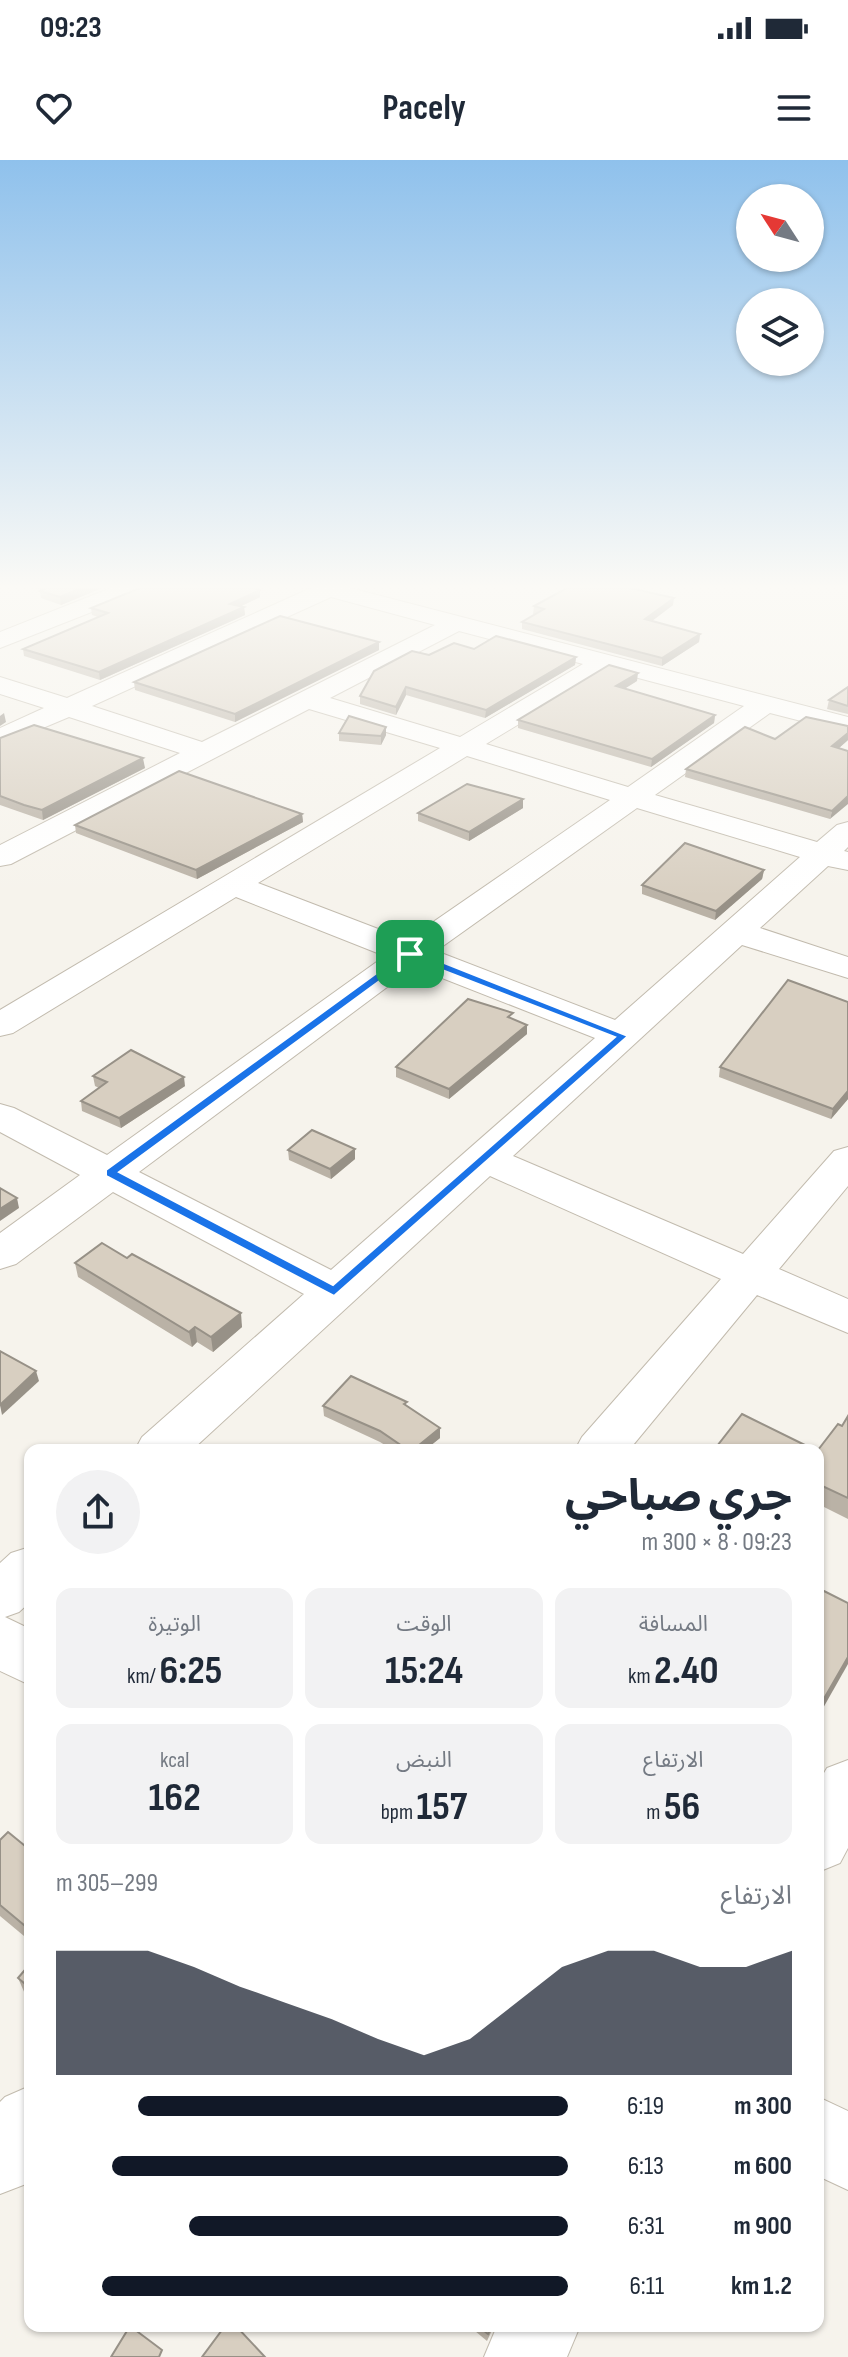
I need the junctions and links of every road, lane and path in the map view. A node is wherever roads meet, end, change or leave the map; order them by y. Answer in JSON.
{"nodes":[{"id":1,"x":17,"y":691,"type":"edge"},
{"id":2,"x":105,"y":691,"type":"edge"},
{"id":3,"x":326,"y":691,"type":"edge"},
{"id":4,"x":557,"y":691,"type":"edge"},
{"id":5,"x":717,"y":691,"type":"edge"},
{"id":6,"x":308,"y":700,"type":"junction"},
{"id":7,"x":766,"y":703,"type":"junction"},
{"id":8,"x":69,"y":707,"type":"junction"},
{"id":9,"x":848,"y":725,"type":"edge"},
{"id":10,"x":0,"y":738,"type":"edge"},
{"id":11,"x":463,"y":747,"type":"junction"},
{"id":12,"x":207,"y":753,"type":"junction"},
{"id":13,"x":635,"y":798,"type":"junction"},
{"id":14,"x":839,"y":849,"type":"edge"},
{"id":15,"x":0,"y":857,"type":"edge"},
{"id":16,"x":234,"y":885,"type":"junction"},
{"id":17,"x":738,"y":932,"type":"junction"},
{"id":18,"x":410,"y":954,"type":"junction"},
{"id":19,"x":848,"y":968,"type":"edge"},
{"id":20,"x":0,"y":1025,"type":"edge"},
{"id":21,"x":623,"y":1036,"type":"junction"},
{"id":22,"x":0,"y":1116,"type":"edge"},
{"id":23,"x":483,"y":1158,"type":"junction"},
{"id":24,"x":848,"y":1160,"type":"edge"},
{"id":25,"x":110,"y":1173,"type":"junction"},
{"id":26,"x":0,"y":1254,"type":"edge"},
{"id":27,"x":751,"y":1274,"type":"junction"},
{"id":28,"x":334,"y":1291,"type":"junction"},
{"id":29,"x":848,"y":1317,"type":"edge"},
{"id":30,"x":167,"y":1444,"type":"edge"},
{"id":31,"x":605,"y":1444,"type":"edge"},
{"id":32,"x":24,"y":1574,"type":"edge"},
{"id":33,"x":0,"y":1596,"type":"edge"},
{"id":34,"x":0,"y":1639,"type":"edge"},
{"id":35,"x":24,"y":1657,"type":"edge"},
{"id":36,"x":848,"y":1788,"type":"edge"},
{"id":37,"x":824,"y":1831,"type":"edge"},
{"id":38,"x":24,"y":2129,"type":"edge"},
{"id":39,"x":824,"y":2137,"type":"edge"},
{"id":40,"x":848,"y":2154,"type":"edge"},
{"id":41,"x":0,"y":2158,"type":"edge"},
{"id":42,"x":538,"y":2332,"type":"edge"},
{"id":43,"x":523,"y":2357,"type":"edge"}],
"edges":[{"from":1,"to":8,"type":"street"},
{"from":2,"to":8,"type":"street"},
{"from":3,"to":6,"type":"street"},
{"from":4,"to":11,"type":"street"},
{"from":5,"to":7,"type":"street"},
{"from":6,"to":11,"type":"street"},
{"from":6,"to":12,"type":"street"},
{"from":7,"to":9,"type":"street"},
{"from":7,"to":13,"type":"street"},
{"from":8,"to":10,"type":"street"},
{"from":8,"to":12,"type":"street"},
{"from":11,"to":13,"type":"street"},
{"from":11,"to":16,"type":"street"},
{"from":12,"to":15,"type":"street"},
{"from":13,"to":14,"type":"street"},
{"from":13,"to":18,"type":"street"},
{"from":14,"to":17,"type":"street"},
{"from":16,"to":18,"type":"street"},
{"from":16,"to":20,"type":"street"},
{"from":17,"to":19,"type":"street"},
{"from":17,"to":21,"type":"street"},
{"from":18,"to":21,"type":"street"},
{"from":18,"to":25,"type":"street"},
{"from":21,"to":23,"type":"street"},
{"from":22,"to":25,"type":"street"},
{"from":23,"to":27,"type":"street"},
{"from":23,"to":28,"type":"street"},
{"from":24,"to":27,"type":"street"},
{"from":25,"to":26,"type":"street"},
{"from":25,"to":28,"type":"street"},
{"from":27,"to":29,"type":"street"},
{"from":27,"to":31,"type":"street"},
{"from":28,"to":30,"type":"street"},
{"from":32,"to":33,"type":"street"},
{"from":34,"to":35,"type":"street"},
{"from":36,"to":37,"type":"street"},
{"from":38,"to":41,"type":"street"},
{"from":39,"to":40,"type":"street"},
{"from":42,"to":43,"type":"street"}]}
